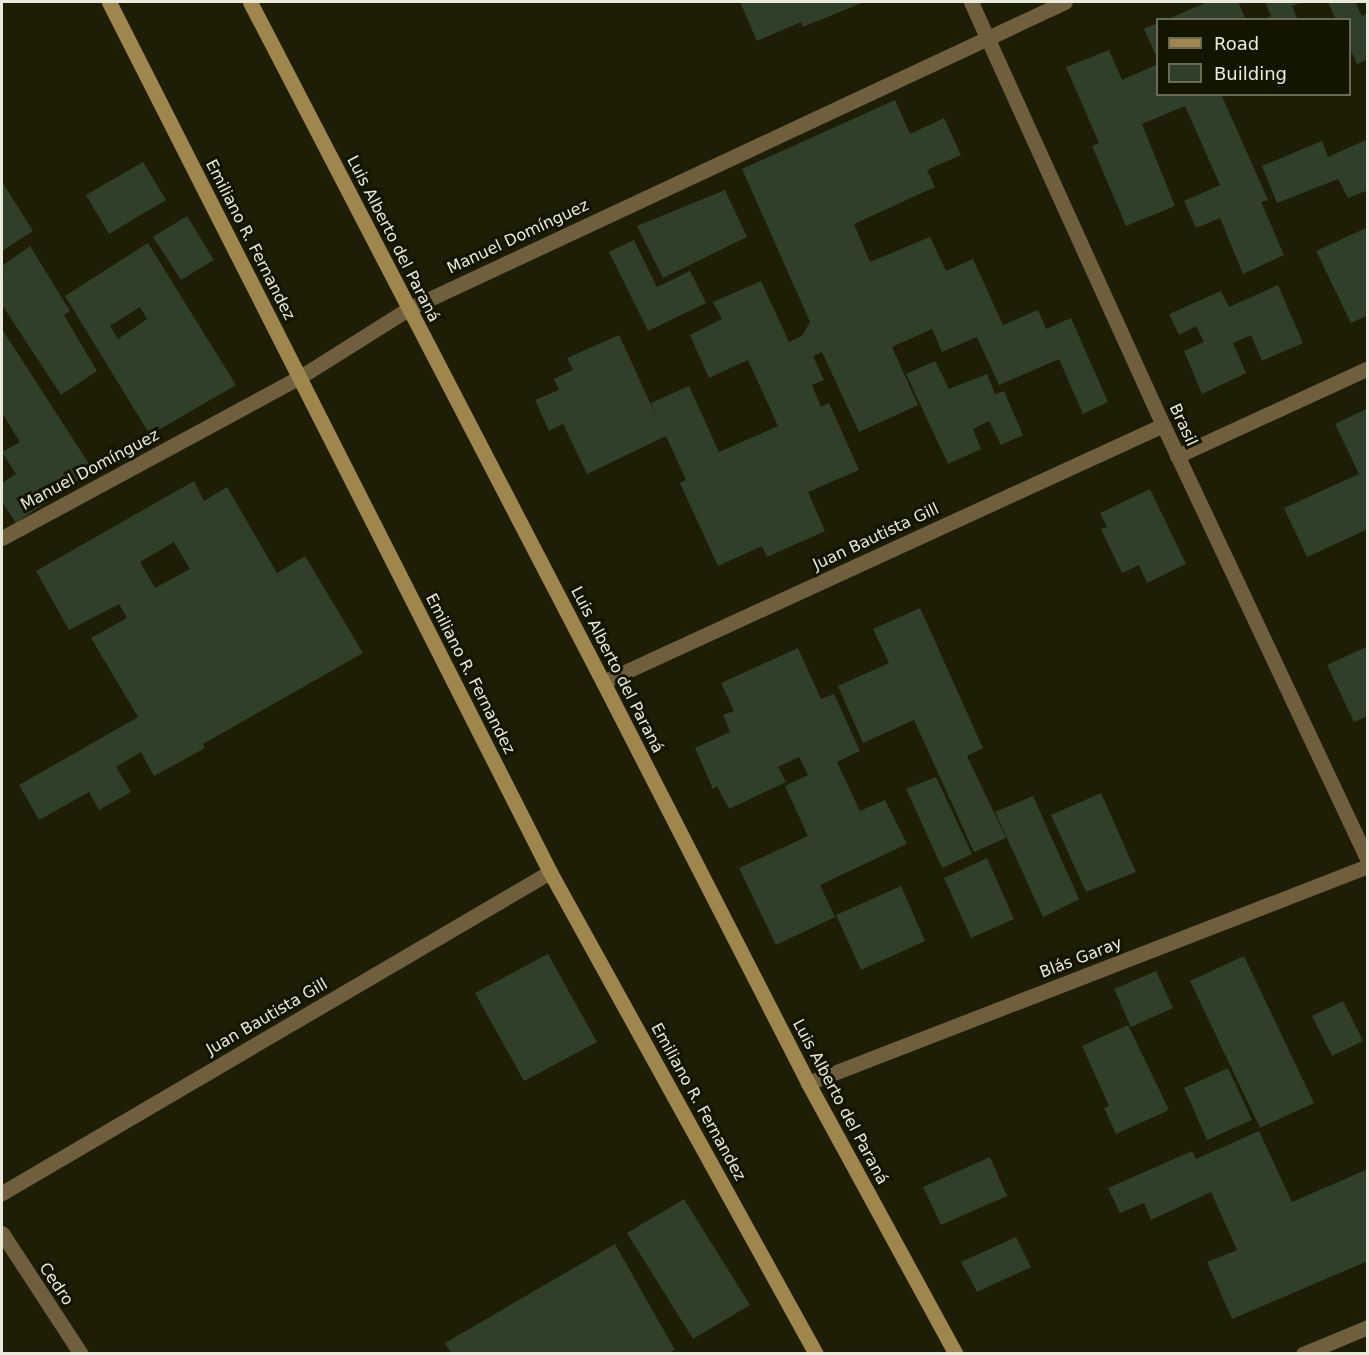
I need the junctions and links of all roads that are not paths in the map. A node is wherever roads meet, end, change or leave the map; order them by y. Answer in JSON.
{"nodes":[{"id":1,"x":109,"y":2,"type":"edge"},
{"id":2,"x":250,"y":2,"type":"edge"},
{"id":3,"x":971,"y":2,"type":"edge"},
{"id":4,"x":1065,"y":2,"type":"edge"},
{"id":5,"x":986,"y":37,"type":"junction"},
{"id":6,"x":408,"y":309,"type":"junction"},
{"id":7,"x":1368,"y":368,"type":"edge"},
{"id":8,"x":300,"y":377,"type":"junction"},
{"id":9,"x":1163,"y":424,"type":"junction"},
{"id":10,"x":1177,"y":456,"type":"junction"},
{"id":11,"x":2,"y":538,"type":"edge"},
{"id":12,"x":603,"y":682,"type":"junction"},
{"id":13,"x":1368,"y":861,"type":"edge"},
{"id":14,"x":1368,"y":867,"type":"edge"},
{"id":15,"x":550,"y":872,"type":"junction"},
{"id":16,"x":808,"y":1083,"type":"junction"},
{"id":17,"x":2,"y":1193,"type":"edge"},
{"id":18,"x":2,"y":1233,"type":"edge"},
{"id":19,"x":1368,"y":1327,"type":"edge"},
{"id":20,"x":81,"y":1353,"type":"edge"},
{"id":21,"x":816,"y":1353,"type":"edge"},
{"id":22,"x":956,"y":1353,"type":"edge"},
{"id":23,"x":1303,"y":1353,"type":"edge"}],
"edges":[{"from":1,"to":8,"type":"main road","name":"Emiliano R. Fernandez"},
{"from":2,"to":6,"type":"main road","name":"Luis Alberto del Paraná"},
{"from":3,"to":5,"type":"street","name":"Brasil"},
{"from":4,"to":5,"type":"street","name":"Manuel Domínguez"},
{"from":5,"to":6,"type":"street","name":"Manuel Domínguez"},
{"from":5,"to":9,"type":"street","name":"Brasil"},
{"from":6,"to":8,"type":"street","name":"Manuel Domínguez"},
{"from":6,"to":12,"type":"main road","name":"Luis Alberto del Paraná"},
{"from":7,"to":10,"type":"street"},
{"from":8,"to":11,"type":"street","name":"Manuel Domínguez"},
{"from":8,"to":15,"type":"main road","name":"Emiliano R. Fernandez"},
{"from":9,"to":10,"type":"street","name":"Brasil"},
{"from":9,"to":12,"type":"street","name":"Juan Bautista Gill"},
{"from":10,"to":13,"type":"street","name":"Brasil"},
{"from":12,"to":16,"type":"main road","name":"Luis Alberto del Paraná"},
{"from":14,"to":16,"type":"street","name":"Blás Garay"},
{"from":15,"to":17,"type":"street","name":"Juan Bautista Gill"},
{"from":15,"to":21,"type":"main road","name":"Emiliano R. Fernandez"},
{"from":16,"to":22,"type":"main road","name":"Luis Alberto del Paraná"},
{"from":18,"to":20,"type":"street","name":"Cedro"},
{"from":19,"to":23,"type":"street"}]}
